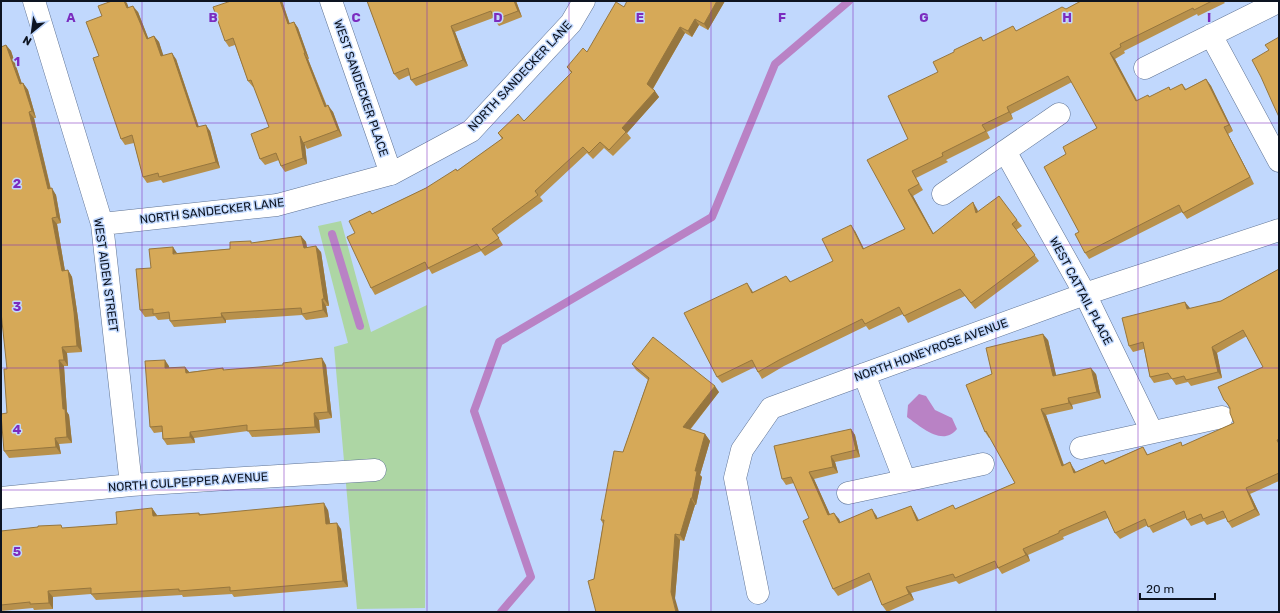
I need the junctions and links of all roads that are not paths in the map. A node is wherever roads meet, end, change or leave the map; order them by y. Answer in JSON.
{"nodes":[{"id":1,"x":34,"y":1,"type":"edge"},
{"id":2,"x":331,"y":1,"type":"edge"},
{"id":3,"x":584,"y":1,"type":"edge"},
{"id":4,"x":1272,"y":5,"type":"dead end"},
{"id":5,"x":1210,"y":35,"type":"junction"},
{"id":6,"x":1145,"y":68,"type":"dead end"},
{"id":7,"x":1059,"y":114,"type":"dead end"},
{"id":8,"x":1005,"y":152,"type":"junction"},
{"id":9,"x":1279,"y":161,"type":"edge"},
{"id":10,"x":391,"y":174,"type":"junction"},
{"id":11,"x":943,"y":194,"type":"dead end"},
{"id":12,"x":102,"y":224,"type":"junction"},
{"id":13,"x":1279,"y":230,"type":"edge"},
{"id":14,"x":1085,"y":294,"type":"junction"},
{"id":15,"x":864,"y":374,"type":"junction"},
{"id":16,"x":1222,"y":417,"type":"dead end"},
{"id":17,"x":1152,"y":432,"type":"junction"},
{"id":18,"x":1081,"y":448,"type":"dead end"},
{"id":19,"x":983,"y":464,"type":"dead end"},
{"id":20,"x":375,"y":470,"type":"dead end"},
{"id":21,"x":905,"y":481,"type":"junction"},
{"id":22,"x":131,"y":485,"type":"junction"},
{"id":23,"x":848,"y":493,"type":"dead end"},
{"id":24,"x":1,"y":498,"type":"edge"},
{"id":25,"x":758,"y":593,"type":"dead end"}],
"edges":[{"from":1,"to":12,"type":"street","name":"WEST AIDEN STREET"},
{"from":2,"to":10,"type":"street","name":"WEST SANDECKER PLACE"},
{"from":3,"to":10,"type":"street","name":"NORTH SANDECKER LANE"},
{"from":4,"to":5,"type":"street"},
{"from":5,"to":6,"type":"street"},
{"from":5,"to":9,"type":"street"},
{"from":7,"to":8,"type":"street"},
{"from":8,"to":11,"type":"street"},
{"from":8,"to":14,"type":"street","name":"WEST CATTAIL PLACE"},
{"from":10,"to":12,"type":"street","name":"NORTH SANDECKER LANE"},
{"from":12,"to":22,"type":"street","name":"WEST AIDEN STREET"},
{"from":13,"to":14,"type":"street","name":"NORTH HONEYROSE AVENUE"},
{"from":14,"to":15,"type":"street","name":"NORTH HONEYROSE AVENUE"},
{"from":14,"to":17,"type":"street","name":"WEST CATTAIL PLACE"},
{"from":15,"to":21,"type":"street"},
{"from":15,"to":25,"type":"street","name":"NORTH HONEYROSE AVENUE"},
{"from":16,"to":17,"type":"street"},
{"from":17,"to":18,"type":"street"},
{"from":19,"to":21,"type":"street"},
{"from":20,"to":22,"type":"street","name":"NORTH CULPEPPER AVENUE"},
{"from":21,"to":23,"type":"street"},
{"from":22,"to":24,"type":"street","name":"NORTH CULPEPPER AVENUE"}]}
